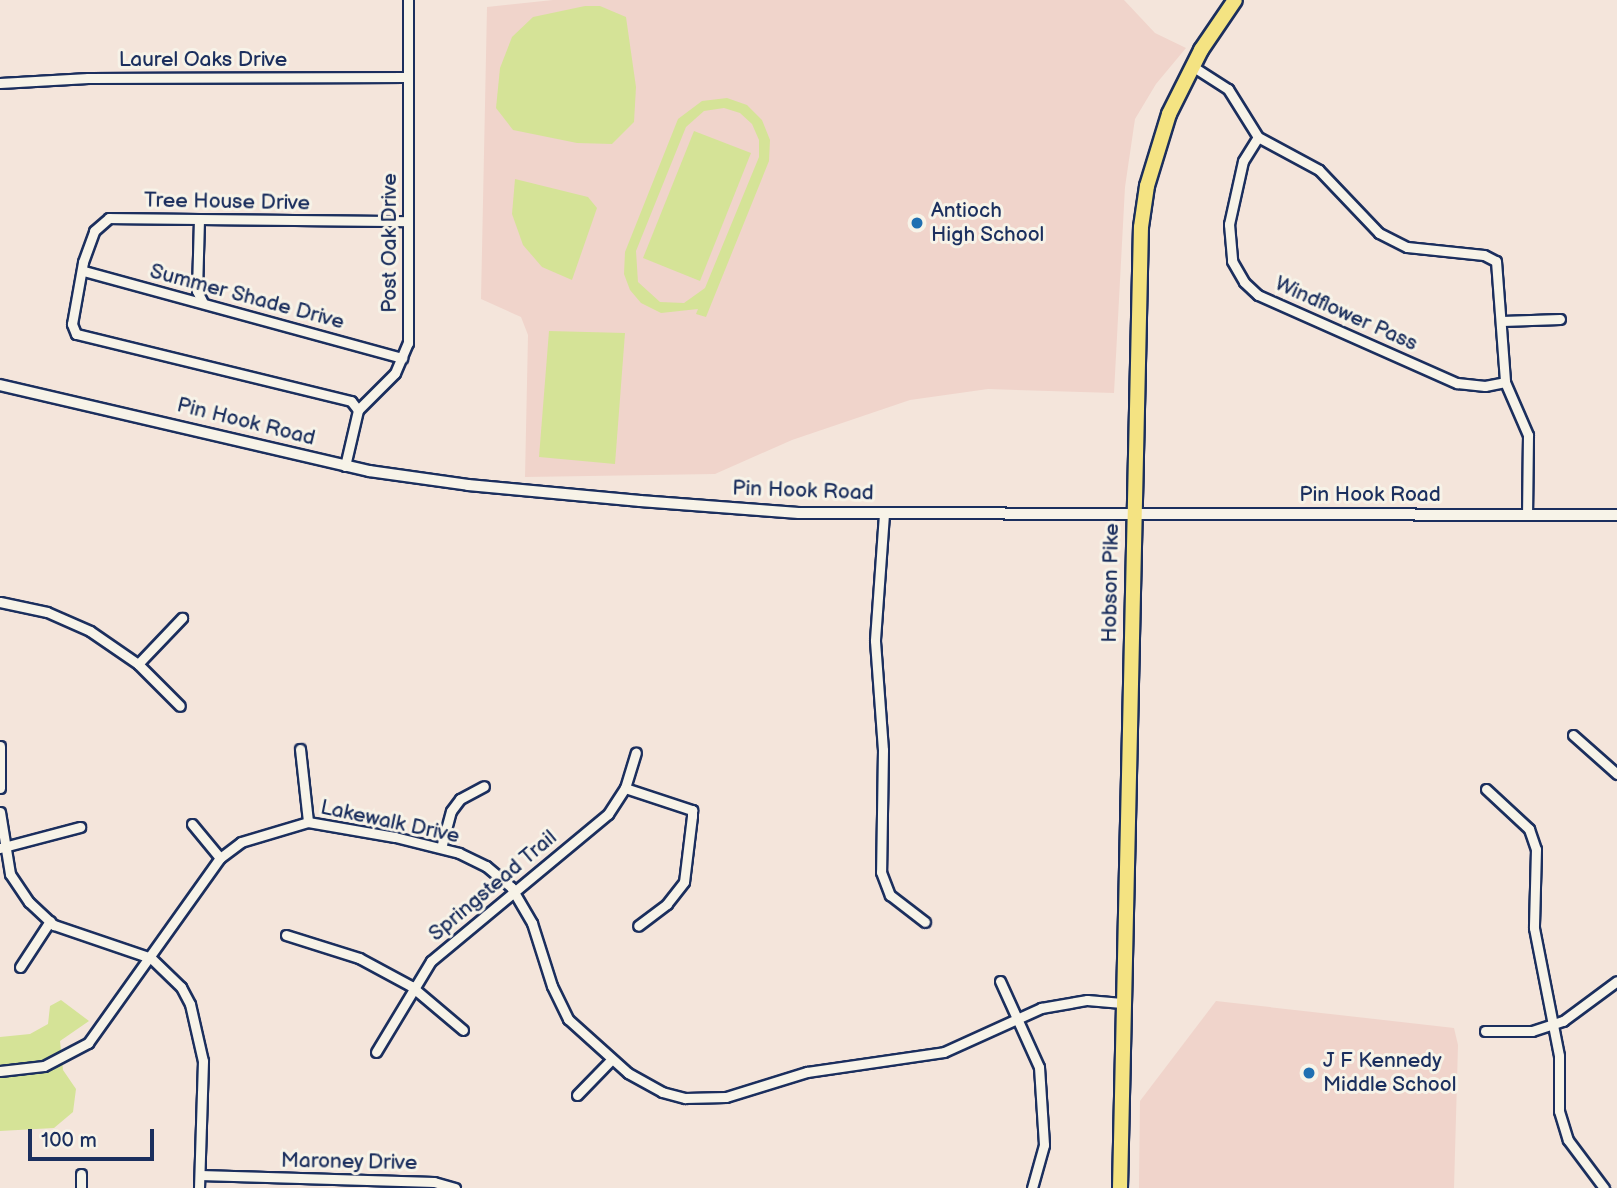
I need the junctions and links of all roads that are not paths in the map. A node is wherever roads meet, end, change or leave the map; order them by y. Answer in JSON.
{"nodes":[{"id":1,"x":408,"y":0,"type":"edge"},
{"id":2,"x":1235,"y":0,"type":"edge"},
{"id":3,"x":1192,"y":66,"type":"junction"},
{"id":4,"x":407,"y":77,"type":"junction"},
{"id":5,"x":0,"y":83,"type":"edge"},
{"id":6,"x":1258,"y":137,"type":"junction"},
{"id":7,"x":199,"y":219,"type":"junction"},
{"id":8,"x":408,"y":221,"type":"junction"},
{"id":9,"x":84,"y":271,"type":"junction"},
{"id":10,"x":203,"y":303,"type":"junction"},
{"id":11,"x":1560,"y":319,"type":"dead end"},
{"id":12,"x":1502,"y":321,"type":"junction"},
{"id":13,"x":402,"y":358,"type":"junction"},
{"id":14,"x":1505,"y":382,"type":"junction"},
{"id":15,"x":0,"y":385,"type":"edge"},
{"id":16,"x":358,"y":410,"type":"junction"},
{"id":17,"x":345,"y":466,"type":"junction"},
{"id":18,"x":884,"y":513,"type":"junction"},
{"id":19,"x":1134,"y":514,"type":"junction"},
{"id":20,"x":1527,"y":514,"type":"junction"},
{"id":21,"x":1617,"y":515,"type":"edge"},
{"id":22,"x":0,"y":602,"type":"edge"},
{"id":23,"x":182,"y":618,"type":"dead end"},
{"id":24,"x":138,"y":664,"type":"junction"},
{"id":25,"x":180,"y":706,"type":"dead end"},
{"id":26,"x":1573,"y":735,"type":"dead end"},
{"id":27,"x":0,"y":746,"type":"edge"},
{"id":28,"x":300,"y":749,"type":"dead end"},
{"id":29,"x":636,"y":752,"type":"dead end"},
{"id":30,"x":1617,"y":774,"type":"edge"},
{"id":31,"x":484,"y":786,"type":"dead end"},
{"id":32,"x":0,"y":788,"type":"edge"},
{"id":33,"x":625,"y":788,"type":"junction"},
{"id":34,"x":1486,"y":789,"type":"dead end"},
{"id":35,"x":0,"y":812,"type":"edge"},
{"id":36,"x":308,"y":822,"type":"junction"},
{"id":37,"x":192,"y":824,"type":"dead end"},
{"id":38,"x":80,"y":827,"type":"dead end"},
{"id":39,"x":1,"y":848,"type":"edge"},
{"id":40,"x":441,"y":848,"type":"junction"},
{"id":41,"x":220,"y":858,"type":"junction"},
{"id":42,"x":513,"y":890,"type":"junction"},
{"id":43,"x":50,"y":921,"type":"junction"},
{"id":44,"x":925,"y":922,"type":"dead end"},
{"id":45,"x":638,"y":926,"type":"dead end"},
{"id":46,"x":286,"y":935,"type":"dead end"},
{"id":47,"x":151,"y":958,"type":"junction"},
{"id":48,"x":20,"y":967,"type":"dead end"},
{"id":49,"x":1000,"y":981,"type":"dead end"},
{"id":50,"x":1617,"y":981,"type":"edge"},
{"id":51,"x":411,"y":986,"type":"junction"},
{"id":52,"x":1122,"y":1003,"type":"junction"},
{"id":53,"x":1019,"y":1019,"type":"junction"},
{"id":54,"x":1553,"y":1024,"type":"junction"},
{"id":55,"x":463,"y":1030,"type":"dead end"},
{"id":56,"x":1485,"y":1031,"type":"dead end"},
{"id":57,"x":376,"y":1052,"type":"dead end"},
{"id":58,"x":612,"y":1059,"type":"junction"},
{"id":59,"x":0,"y":1071,"type":"edge"},
{"id":60,"x":577,"y":1095,"type":"dead end"},
{"id":61,"x":80,"y":1174,"type":"dead end"},
{"id":62,"x":200,"y":1175,"type":"junction"},
{"id":63,"x":80,"y":1188,"type":"edge"},
{"id":64,"x":199,"y":1188,"type":"edge"},
{"id":65,"x":455,"y":1188,"type":"edge"},
{"id":66,"x":1031,"y":1188,"type":"edge"},
{"id":67,"x":1120,"y":1188,"type":"edge"},
{"id":68,"x":1604,"y":1188,"type":"edge"}],
"edges":[{"from":1,"to":4,"type":"street","name":"Post Oak Drive"},
{"from":2,"to":3,"type":"main road","name":"Hobson Pike"},
{"from":3,"to":6,"type":"street"},
{"from":3,"to":19,"type":"main road","name":"Hobson Pike"},
{"from":4,"to":5,"type":"street","name":"Laurel Oaks Drive"},
{"from":4,"to":8,"type":"street","name":"Post Oak Drive"},
{"from":6,"to":12,"type":"street"},
{"from":6,"to":14,"type":"street","name":"Windflower Pass"},
{"from":7,"to":8,"type":"street","name":"Tree House Drive"},
{"from":7,"to":9,"type":"street","name":"Tree House Drive"},
{"from":7,"to":10,"type":"street"},
{"from":8,"to":13,"type":"street","name":"Post Oak Drive"},
{"from":9,"to":10,"type":"street","name":"Summer Shade Drive"},
{"from":9,"to":16,"type":"street","name":"Tree House Drive"},
{"from":10,"to":13,"type":"street","name":"Summer Shade Drive"},
{"from":11,"to":12,"type":"street"},
{"from":12,"to":14,"type":"street"},
{"from":13,"to":16,"type":"street","name":"Post Oak Drive"},
{"from":14,"to":20,"type":"street"},
{"from":15,"to":17,"type":"street","name":"Pin Hook Road"},
{"from":16,"to":17,"type":"street"},
{"from":17,"to":18,"type":"street","name":"Pin Hook Road"},
{"from":18,"to":19,"type":"street","name":"Pin Hook Road"},
{"from":18,"to":44,"type":"street"},
{"from":19,"to":20,"type":"street","name":"Pin Hook Road"},
{"from":19,"to":52,"type":"main road","name":"Hobson Pike"},
{"from":20,"to":21,"type":"street","name":"Pin Hook Road"},
{"from":22,"to":24,"type":"street"},
{"from":23,"to":24,"type":"street"},
{"from":24,"to":25,"type":"street"},
{"from":26,"to":30,"type":"street"},
{"from":27,"to":32,"type":"street"},
{"from":28,"to":36,"type":"street"},
{"from":29,"to":33,"type":"street","name":"Springstead Trail"},
{"from":31,"to":40,"type":"street"},
{"from":33,"to":42,"type":"street","name":"Springstead Trail"},
{"from":33,"to":45,"type":"street"},
{"from":34,"to":54,"type":"street"},
{"from":35,"to":39,"type":"street"},
{"from":36,"to":40,"type":"street","name":"Lakewalk Drive"},
{"from":36,"to":41,"type":"street","name":"Lakewalk Drive"},
{"from":37,"to":41,"type":"street"},
{"from":38,"to":39,"type":"street"},
{"from":39,"to":43,"type":"street"},
{"from":40,"to":42,"type":"street","name":"Lakewalk Drive"},
{"from":41,"to":47,"type":"street","name":"Lakewalk Drive"},
{"from":42,"to":51,"type":"street","name":"Springstead Trail"},
{"from":42,"to":58,"type":"street","name":"Lakewalk Drive"},
{"from":43,"to":47,"type":"street"},
{"from":43,"to":48,"type":"street"},
{"from":46,"to":51,"type":"street"},
{"from":47,"to":59,"type":"street","name":"Lakewalk Drive"},
{"from":47,"to":62,"type":"street"},
{"from":49,"to":53,"type":"street"},
{"from":50,"to":54,"type":"street"},
{"from":51,"to":55,"type":"street"},
{"from":51,"to":57,"type":"street","name":"Springstead Trail"},
{"from":52,"to":53,"type":"street","name":"Lakewalk Drive"},
{"from":52,"to":67,"type":"main road","name":"Hobson Pike"},
{"from":53,"to":58,"type":"street","name":"Lakewalk Drive"},
{"from":53,"to":66,"type":"street"},
{"from":54,"to":56,"type":"street"},
{"from":54,"to":68,"type":"street"},
{"from":58,"to":60,"type":"street"},
{"from":61,"to":63,"type":"street"},
{"from":62,"to":64,"type":"street"},
{"from":62,"to":65,"type":"street","name":"Maroney Drive"}]}
